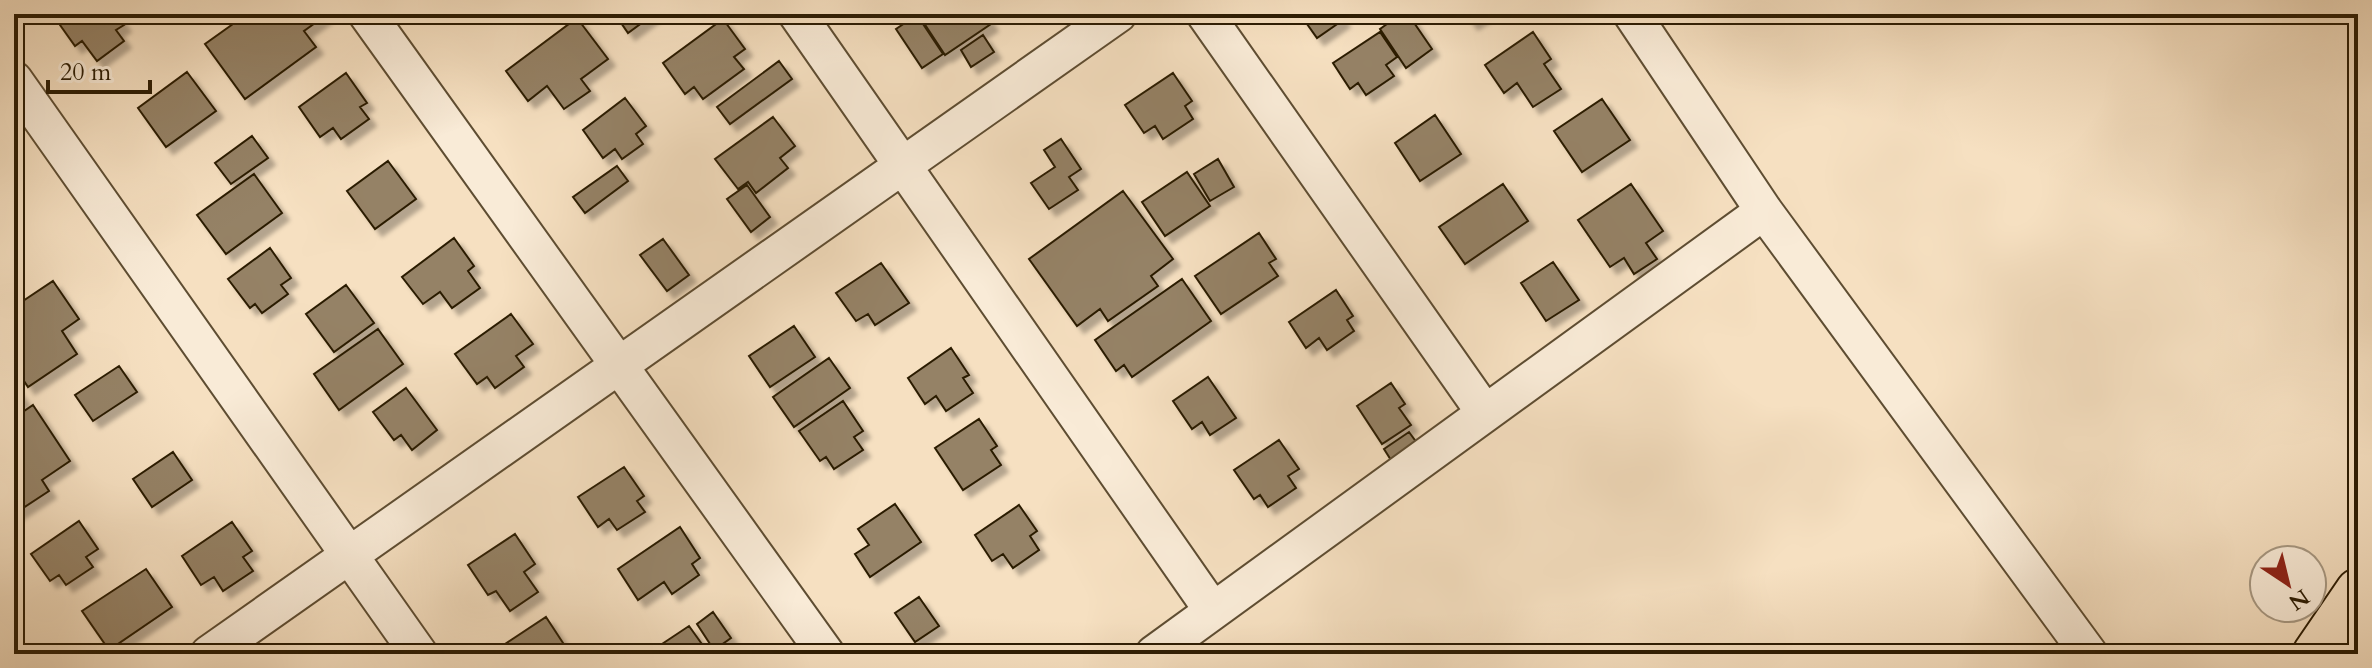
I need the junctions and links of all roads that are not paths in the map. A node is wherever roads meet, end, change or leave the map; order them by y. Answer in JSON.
{"nodes":[{"id":1,"x":367,"y":14,"type":"edge"},
{"id":2,"x":797,"y":14,"type":"edge"},
{"id":3,"x":1118,"y":14,"type":"edge"},
{"id":4,"x":1205,"y":14,"type":"edge"},
{"id":5,"x":1632,"y":14,"type":"edge"},
{"id":6,"x":14,"y":80,"type":"edge"},
{"id":7,"x":903,"y":165,"type":"junction"},
{"id":8,"x":1764,"y":211,"type":"junction"},
{"id":9,"x":619,"y":365,"type":"junction"},
{"id":10,"x":1485,"y":413,"type":"junction"},
{"id":11,"x":347,"y":555,"type":"junction"},
{"id":12,"x":2358,"y":591,"type":"edge"},
{"id":13,"x":1213,"y":611,"type":"junction"},
{"id":14,"x":209,"y":654,"type":"edge"},
{"id":15,"x":419,"y":654,"type":"edge"},
{"id":16,"x":826,"y":654,"type":"edge"},
{"id":17,"x":1154,"y":654,"type":"edge"},
{"id":18,"x":2089,"y":654,"type":"edge"},
{"id":19,"x":2315,"y":654,"type":"edge"}],
"edges":[{"from":1,"to":9,"type":"street"},
{"from":2,"to":7,"type":"street"},
{"from":3,"to":7,"type":"street"},
{"from":4,"to":10,"type":"street"},
{"from":5,"to":8,"type":"street"},
{"from":6,"to":11,"type":"street"},
{"from":7,"to":9,"type":"street"},
{"from":7,"to":13,"type":"street"},
{"from":8,"to":10,"type":"street"},
{"from":8,"to":18,"type":"street"},
{"from":9,"to":11,"type":"street"},
{"from":9,"to":16,"type":"street"},
{"from":10,"to":13,"type":"street"},
{"from":11,"to":14,"type":"street"},
{"from":11,"to":15,"type":"street"},
{"from":12,"to":19,"type":"main road"},
{"from":13,"to":17,"type":"street"}]}
